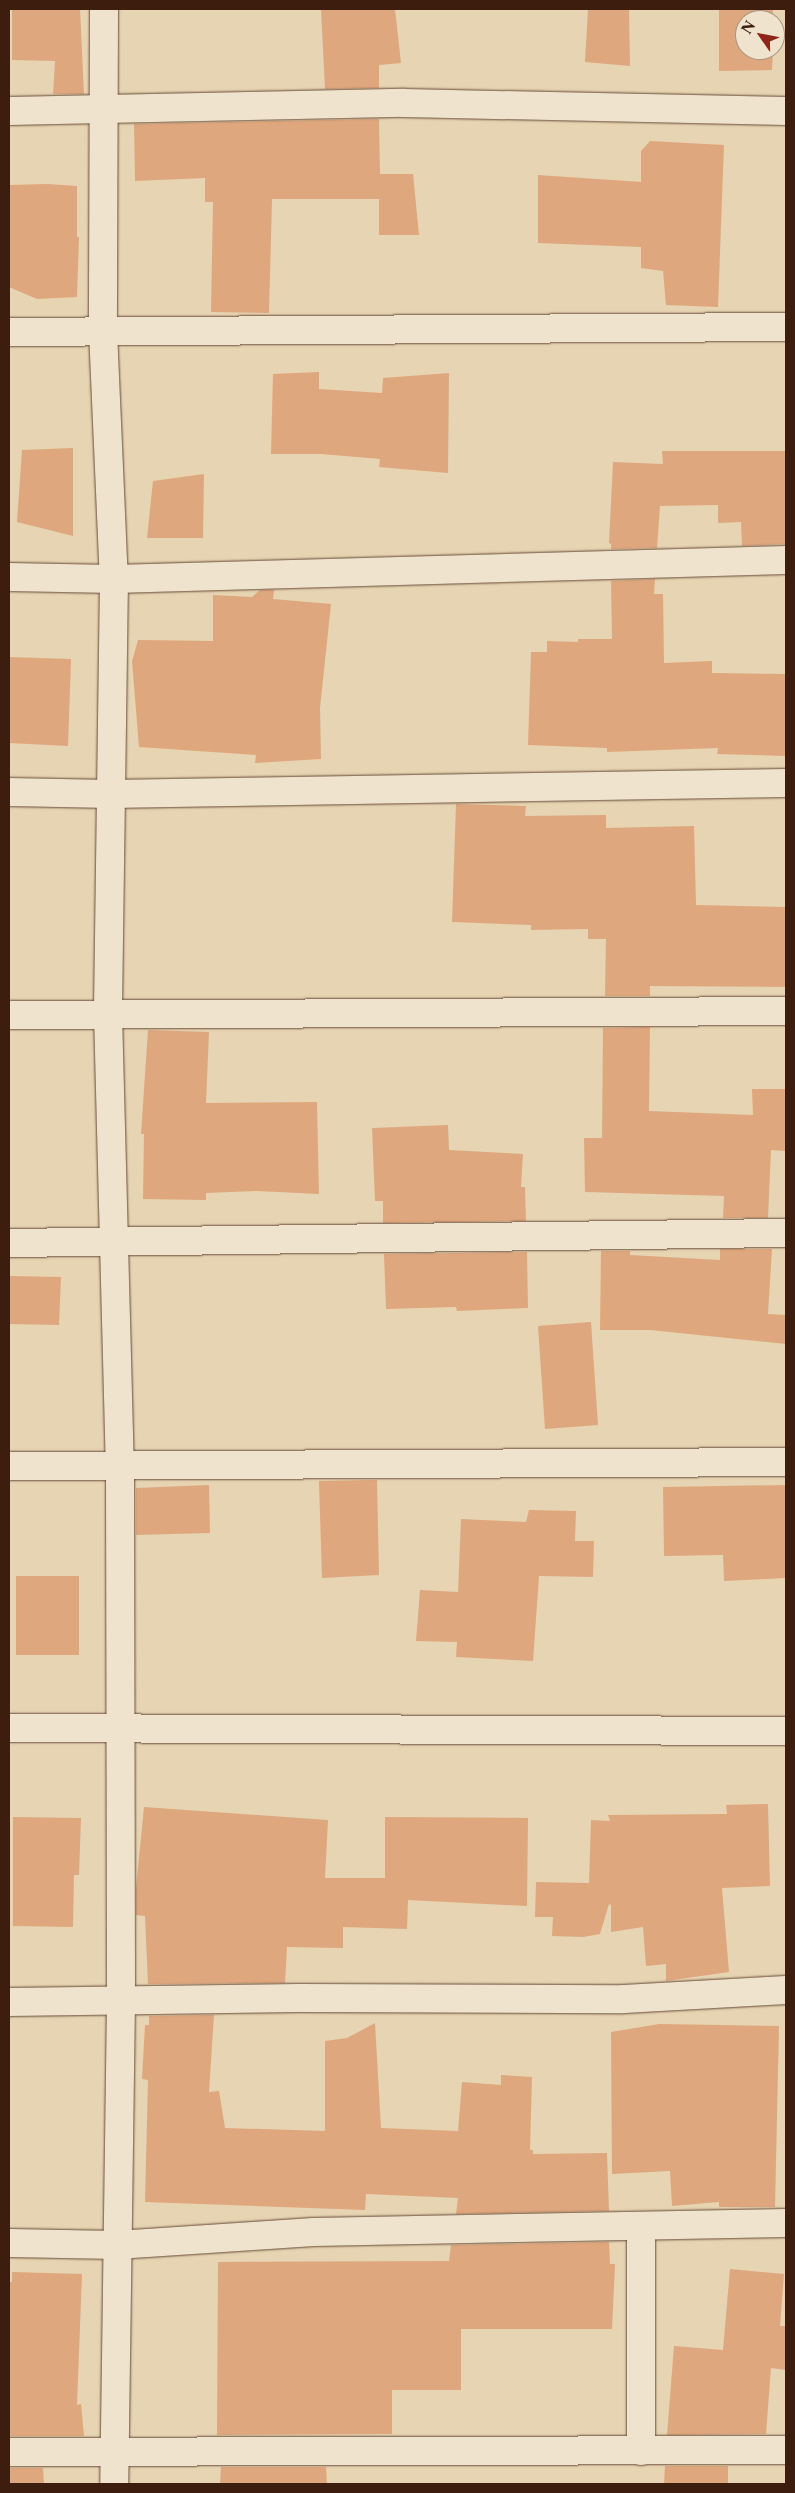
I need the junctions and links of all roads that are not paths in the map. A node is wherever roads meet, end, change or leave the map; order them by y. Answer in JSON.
{"nodes":[{"id":1,"x":104,"y":9,"type":"edge"},
{"id":2,"x":9,"y":111,"type":"edge"},
{"id":3,"x":103,"y":111,"type":"junction"},
{"id":4,"x":786,"y":111,"type":"edge"},
{"id":5,"x":786,"y":327,"type":"edge"},
{"id":6,"x":103,"y":331,"type":"junction"},
{"id":7,"x":9,"y":332,"type":"edge"},
{"id":8,"x":786,"y":560,"type":"edge"},
{"id":9,"x":9,"y":577,"type":"edge"},
{"id":10,"x":114,"y":579,"type":"junction"},
{"id":11,"x":786,"y":783,"type":"edge"},
{"id":12,"x":9,"y":792,"type":"edge"},
{"id":13,"x":110,"y":794,"type":"junction"},
{"id":14,"x":786,"y":1011,"type":"edge"},
{"id":15,"x":108,"y":1014,"type":"junction"},
{"id":16,"x":9,"y":1015,"type":"edge"},
{"id":17,"x":786,"y":1233,"type":"edge"},
{"id":18,"x":9,"y":1242,"type":"edge"},
{"id":19,"x":114,"y":1243,"type":"junction"},
{"id":20,"x":786,"y":1462,"type":"edge"},
{"id":21,"x":9,"y":1466,"type":"edge"},
{"id":22,"x":120,"y":1466,"type":"junction"},
{"id":23,"x":121,"y":1727,"type":"junction"},
{"id":24,"x":9,"y":1728,"type":"edge"},
{"id":25,"x":786,"y":1730,"type":"edge"},
{"id":26,"x":786,"y":1990,"type":"edge"},
{"id":27,"x":121,"y":2001,"type":"junction"},
{"id":28,"x":9,"y":2002,"type":"edge"},
{"id":29,"x":786,"y":2223,"type":"edge"},
{"id":30,"x":640,"y":2227,"type":"junction"},
{"id":31,"x":9,"y":2243,"type":"edge"},
{"id":32,"x":118,"y":2245,"type":"junction"},
{"id":33,"x":786,"y":2450,"type":"edge"},
{"id":34,"x":114,"y":2451,"type":"junction"},
{"id":35,"x":641,"y":2451,"type":"junction"},
{"id":36,"x":9,"y":2452,"type":"edge"},
{"id":37,"x":114,"y":2484,"type":"edge"}],
"edges":[{"from":1,"to":3,"type":"street"},
{"from":2,"to":3,"type":"street"},
{"from":3,"to":4,"type":"street"},
{"from":3,"to":6,"type":"street"},
{"from":5,"to":6,"type":"street"},
{"from":6,"to":7,"type":"street"},
{"from":6,"to":10,"type":"street"},
{"from":8,"to":10,"type":"street"},
{"from":9,"to":10,"type":"street"},
{"from":10,"to":13,"type":"street"},
{"from":11,"to":13,"type":"street"},
{"from":12,"to":13,"type":"street"},
{"from":13,"to":15,"type":"street"},
{"from":14,"to":15,"type":"street"},
{"from":15,"to":16,"type":"street"},
{"from":15,"to":19,"type":"street"},
{"from":17,"to":19,"type":"street"},
{"from":18,"to":19,"type":"street"},
{"from":19,"to":22,"type":"street"},
{"from":20,"to":22,"type":"street"},
{"from":21,"to":22,"type":"street"},
{"from":22,"to":23,"type":"street"},
{"from":23,"to":24,"type":"street"},
{"from":23,"to":25,"type":"street"},
{"from":23,"to":27,"type":"street"},
{"from":26,"to":27,"type":"street"},
{"from":27,"to":28,"type":"street"},
{"from":27,"to":32,"type":"street"},
{"from":29,"to":30,"type":"street"},
{"from":30,"to":32,"type":"street"},
{"from":30,"to":35,"type":"street"},
{"from":31,"to":32,"type":"street"},
{"from":32,"to":34,"type":"street"},
{"from":33,"to":35,"type":"street"},
{"from":34,"to":35,"type":"street"},
{"from":34,"to":36,"type":"street"},
{"from":34,"to":37,"type":"street"}]}
